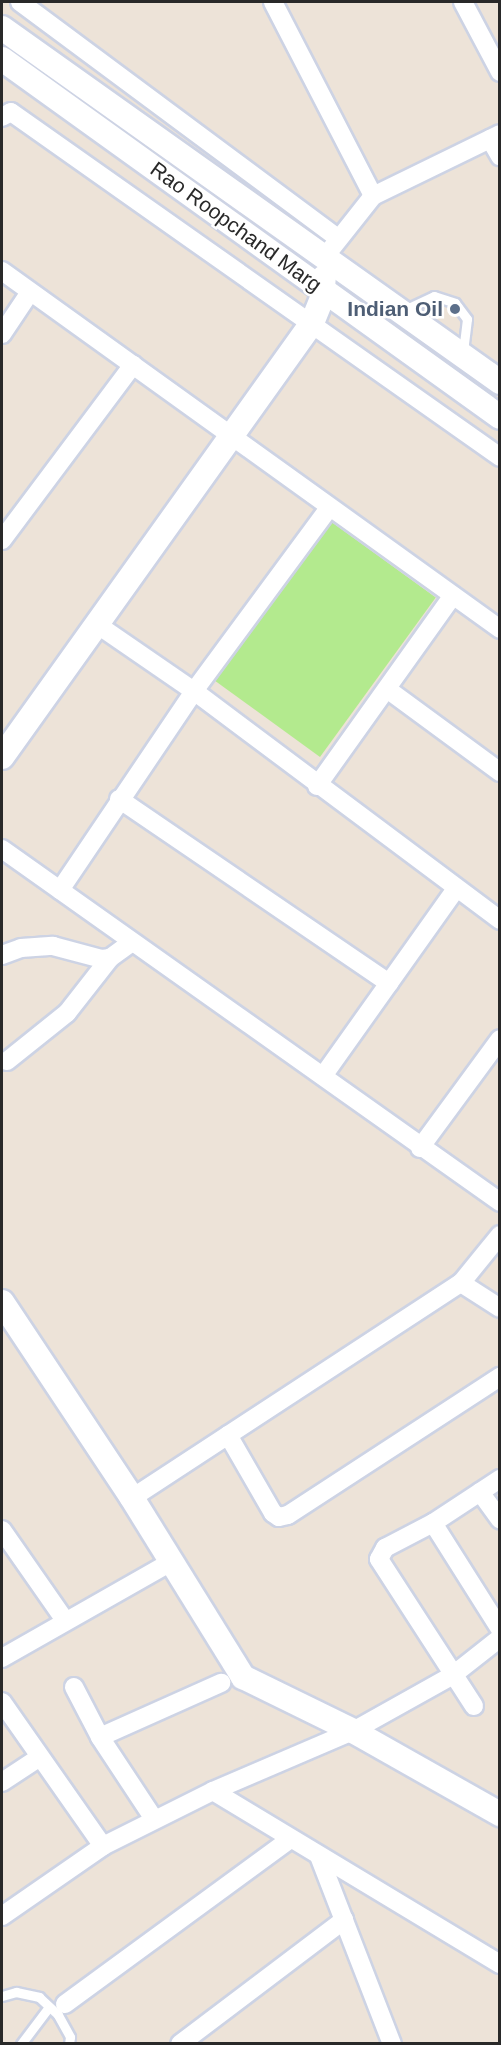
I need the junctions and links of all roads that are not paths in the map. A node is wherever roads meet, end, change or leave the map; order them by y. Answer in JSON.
{"nodes":[{"id":1,"x":20,"y":2,"type":"edge"},
{"id":2,"x":273,"y":2,"type":"edge"},
{"id":3,"x":463,"y":2,"type":"edge"},
{"id":4,"x":2,"y":28,"type":"edge"},
{"id":5,"x":2,"y":59,"type":"edge"},
{"id":6,"x":500,"y":72,"type":"edge"},
{"id":7,"x":4,"y":112,"type":"edge"},
{"id":8,"x":495,"y":136,"type":"edge"},
{"id":9,"x":500,"y":156,"type":"edge"},
{"id":10,"x":373,"y":196,"type":"junction"},
{"id":11,"x":332,"y":247,"type":"junction"},
{"id":12,"x":2,"y":271,"type":"edge"},
{"id":13,"x":322,"y":290,"type":"junction"},
{"id":14,"x":30,"y":292,"type":"junction"},
{"id":15,"x":402,"y":311,"type":"junction"},
{"id":16,"x":312,"y":323,"type":"junction"},
{"id":17,"x":2,"y":334,"type":"edge"},
{"id":18,"x":462,"y":354,"type":"junction"},
{"id":19,"x":133,"y":365,"type":"junction"},
{"id":20,"x":500,"y":382,"type":"edge"},
{"id":21,"x":500,"y":417,"type":"edge"},
{"id":22,"x":233,"y":437,"type":"junction"},
{"id":23,"x":500,"y":457,"type":"edge"},
{"id":24,"x":329,"y":508,"type":"junction"},
{"id":25,"x":2,"y":540,"type":"edge"},
{"id":26,"x":453,"y":595,"type":"junction"},
{"id":27,"x":95,"y":623,"type":"junction"},
{"id":28,"x":500,"y":629,"type":"edge"},
{"id":29,"x":387,"y":689,"type":"junction"},
{"id":30,"x":194,"y":691,"type":"junction"},
{"id":31,"x":2,"y":757,"type":"edge"},
{"id":32,"x":500,"y":772,"type":"edge"},
{"id":33,"x":317,"y":786,"type":"junction"},
{"id":34,"x":119,"y":799,"type":"junction"},
{"id":35,"x":2,"y":849,"type":"edge"},
{"id":36,"x":456,"y":889,"type":"junction"},
{"id":37,"x":60,"y":890,"type":"junction"},
{"id":38,"x":500,"y":920,"type":"edge"},
{"id":39,"x":132,"y":942,"type":"junction"},
{"id":40,"x":2,"y":955,"type":"edge"},
{"id":41,"x":110,"y":958,"type":"junction"},
{"id":42,"x":389,"y":983,"type":"junction"},
{"id":43,"x":500,"y":1039,"type":"edge"},
{"id":44,"x":7,"y":1061,"type":"dead end"},
{"id":45,"x":323,"y":1076,"type":"junction"},
{"id":46,"x":420,"y":1148,"type":"junction"},
{"id":47,"x":500,"y":1202,"type":"edge"},
{"id":48,"x":500,"y":1235,"type":"edge"},
{"id":49,"x":461,"y":1283,"type":"junction"},
{"id":50,"x":2,"y":1302,"type":"edge"},
{"id":51,"x":500,"y":1308,"type":"edge"},
{"id":52,"x":500,"y":1377,"type":"edge"},
{"id":53,"x":228,"y":1435,"type":"junction"},
{"id":54,"x":500,"y":1479,"type":"edge"},
{"id":55,"x":480,"y":1491,"type":"junction"},
{"id":56,"x":132,"y":1498,"type":"junction"},
{"id":57,"x":500,"y":1520,"type":"edge"},
{"id":58,"x":433,"y":1523,"type":"junction"},
{"id":59,"x":2,"y":1530,"type":"edge"},
{"id":60,"x":171,"y":1562,"type":"junction"},
{"id":61,"x":64,"y":1619,"type":"junction"},
{"id":62,"x":500,"y":1629,"type":"edge"},
{"id":63,"x":500,"y":1638,"type":"edge"},
{"id":64,"x":2,"y":1658,"type":"edge"},
{"id":65,"x":453,"y":1675,"type":"junction"},
{"id":66,"x":221,"y":1683,"type":"dead end"},
{"id":67,"x":74,"y":1687,"type":"dead end"},
{"id":68,"x":2,"y":1702,"type":"edge"},
{"id":69,"x":474,"y":1706,"type":"dead end"},
{"id":70,"x":353,"y":1731,"type":"junction"},
{"id":71,"x":100,"y":1737,"type":"junction"},
{"id":72,"x":40,"y":1757,"type":"junction"},
{"id":73,"x":2,"y":1782,"type":"edge"},
{"id":74,"x":213,"y":1791,"type":"junction"},
{"id":75,"x":500,"y":1814,"type":"edge"},
{"id":76,"x":154,"y":1819,"type":"junction"},
{"id":77,"x":289,"y":1840,"type":"junction"},
{"id":78,"x":103,"y":1846,"type":"junction"},
{"id":79,"x":319,"y":1856,"type":"junction"},
{"id":80,"x":2,"y":1916,"type":"edge"},
{"id":81,"x":344,"y":1920,"type":"junction"},
{"id":82,"x":500,"y":1964,"type":"edge"},
{"id":83,"x":2,"y":1996,"type":"edge"},
{"id":84,"x":57,"y":2005,"type":"junction"},
{"id":85,"x":21,"y":2043,"type":"edge"},
{"id":86,"x":69,"y":2043,"type":"edge"},
{"id":87,"x":180,"y":2043,"type":"edge"},
{"id":88,"x":392,"y":2043,"type":"edge"}],
"edges":[{"from":1,"to":11,"type":"street"},
{"from":2,"to":10,"type":"street"},
{"from":3,"to":6,"type":"street"},
{"from":4,"to":11,"type":"street","name":"Rao Roopchand Marg"},
{"from":5,"to":13,"type":"street","name":"Rao Roopchand Marg"},
{"from":7,"to":16,"type":"street"},
{"from":8,"to":9,"type":"street"},
{"from":8,"to":10,"type":"street"},
{"from":10,"to":11,"type":"street"},
{"from":11,"to":13,"type":"street"},
{"from":11,"to":15,"type":"street","name":"Rao Roopchand Marg"},
{"from":12,"to":14,"type":"street"},
{"from":13,"to":16,"type":"street"},
{"from":13,"to":21,"type":"street","name":"Rao Roopchand Marg"},
{"from":14,"to":17,"type":"street"},
{"from":14,"to":19,"type":"street"},
{"from":15,"to":18,"type":"street","name":"Rao Roopchand Marg"},
{"from":15,"to":18,"type":"lane"},
{"from":16,"to":22,"type":"street"},
{"from":16,"to":23,"type":"street"},
{"from":18,"to":20,"type":"street","name":"Rao Roopchand Marg"},
{"from":19,"to":22,"type":"street"},
{"from":19,"to":25,"type":"street"},
{"from":22,"to":24,"type":"street"},
{"from":22,"to":27,"type":"street"},
{"from":24,"to":26,"type":"street"},
{"from":24,"to":30,"type":"street"},
{"from":26,"to":28,"type":"street"},
{"from":26,"to":29,"type":"street"},
{"from":27,"to":30,"type":"street"},
{"from":27,"to":31,"type":"street"},
{"from":29,"to":32,"type":"street"},
{"from":29,"to":33,"type":"street"},
{"from":30,"to":33,"type":"street"},
{"from":30,"to":34,"type":"street"},
{"from":33,"to":36,"type":"street"},
{"from":34,"to":37,"type":"street"},
{"from":34,"to":42,"type":"street"},
{"from":35,"to":37,"type":"street"},
{"from":36,"to":38,"type":"street"},
{"from":36,"to":42,"type":"street"},
{"from":37,"to":39,"type":"street"},
{"from":39,"to":41,"type":"street"},
{"from":39,"to":45,"type":"street"},
{"from":40,"to":41,"type":"street"},
{"from":41,"to":44,"type":"street"},
{"from":42,"to":45,"type":"street"},
{"from":43,"to":46,"type":"street"},
{"from":45,"to":46,"type":"street"},
{"from":46,"to":47,"type":"street"},
{"from":48,"to":49,"type":"street"},
{"from":49,"to":51,"type":"street"},
{"from":49,"to":53,"type":"street"},
{"from":50,"to":56,"type":"street"},
{"from":52,"to":53,"type":"street"},
{"from":53,"to":56,"type":"street"},
{"from":54,"to":55,"type":"street"},
{"from":55,"to":57,"type":"street"},
{"from":55,"to":58,"type":"street"},
{"from":56,"to":60,"type":"street"},
{"from":58,"to":62,"type":"street"},
{"from":58,"to":65,"type":"street"},
{"from":59,"to":61,"type":"street"},
{"from":60,"to":61,"type":"street"},
{"from":60,"to":70,"type":"street"},
{"from":61,"to":64,"type":"street"},
{"from":63,"to":65,"type":"street"},
{"from":65,"to":69,"type":"street"},
{"from":65,"to":70,"type":"street"},
{"from":66,"to":71,"type":"street"},
{"from":67,"to":71,"type":"street"},
{"from":68,"to":72,"type":"street"},
{"from":70,"to":74,"type":"street"},
{"from":70,"to":75,"type":"street"},
{"from":71,"to":76,"type":"street"},
{"from":72,"to":73,"type":"street"},
{"from":72,"to":78,"type":"street"},
{"from":74,"to":76,"type":"street"},
{"from":74,"to":77,"type":"street"},
{"from":76,"to":78,"type":"street"},
{"from":77,"to":79,"type":"street"},
{"from":77,"to":84,"type":"street"},
{"from":78,"to":80,"type":"street"},
{"from":79,"to":81,"type":"street"},
{"from":79,"to":82,"type":"street"},
{"from":81,"to":87,"type":"street"},
{"from":81,"to":88,"type":"street"},
{"from":83,"to":84,"type":"lane"},
{"from":84,"to":85,"type":"lane"},
{"from":84,"to":86,"type":"lane"}]}
